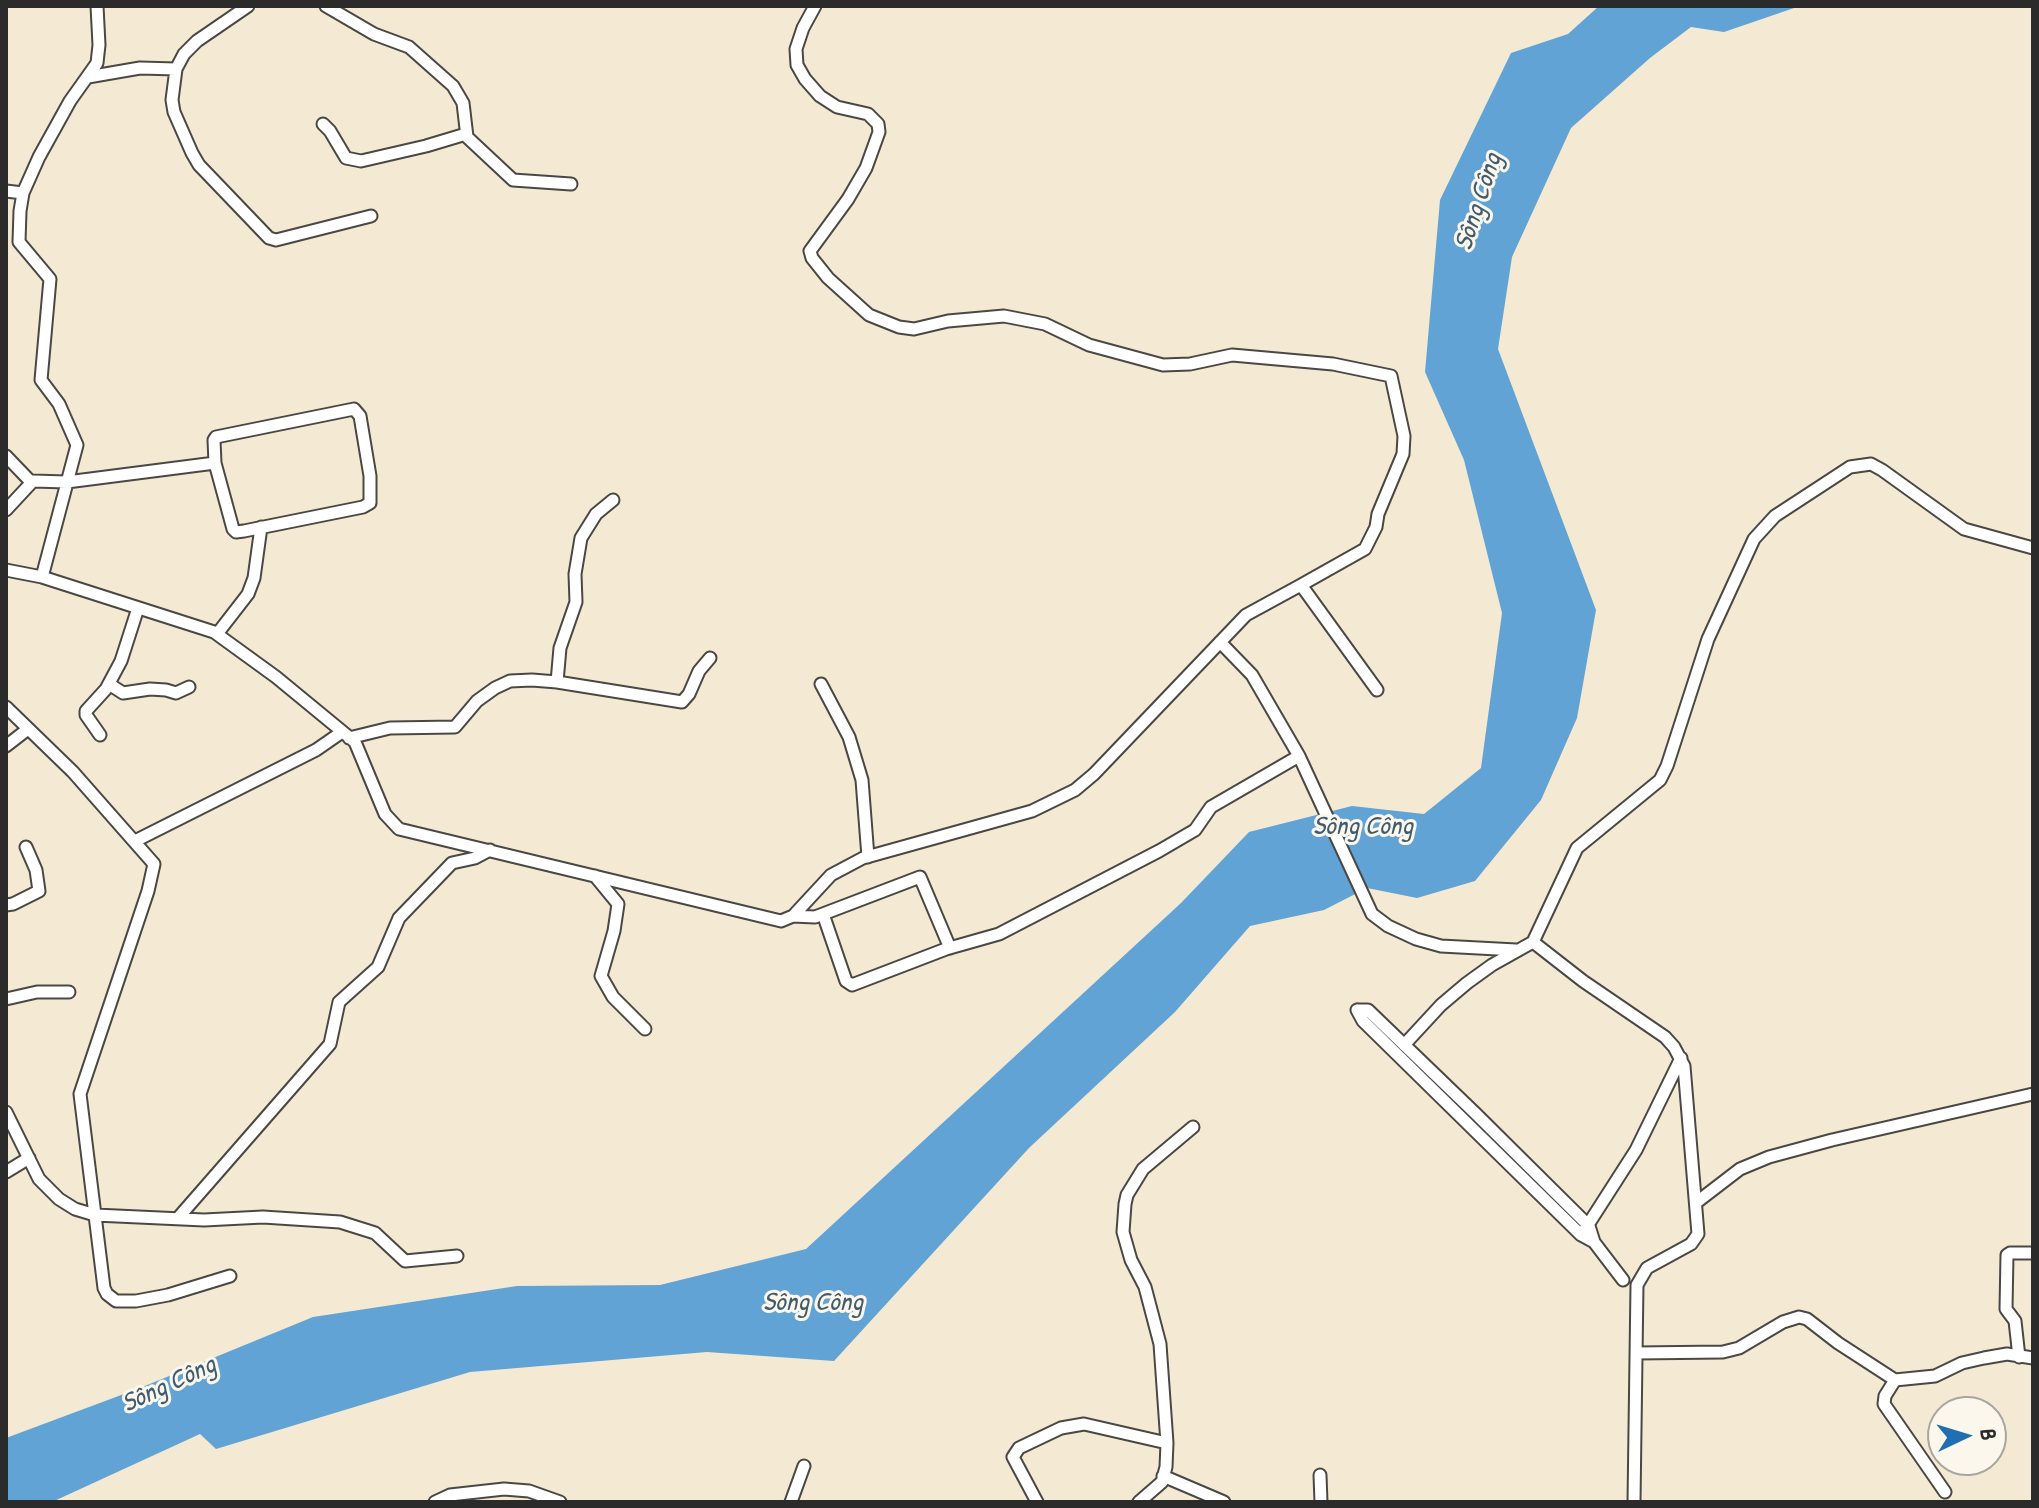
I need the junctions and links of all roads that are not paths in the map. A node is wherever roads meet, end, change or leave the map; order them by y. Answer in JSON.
{"nodes":[{"id":1,"x":97,"y":6,"type":"edge"},
{"id":2,"x":248,"y":6,"type":"edge"},
{"id":3,"x":326,"y":6,"type":"edge"},
{"id":4,"x":815,"y":6,"type":"edge"},
{"id":5,"x":176,"y":69,"type":"junction"},
{"id":6,"x":88,"y":77,"type":"junction"},
{"id":7,"x":323,"y":124,"type":"dead end"},
{"id":8,"x":466,"y":134,"type":"junction"},
{"id":9,"x":571,"y":184,"type":"dead end"},
{"id":10,"x":6,"y":191,"type":"edge"},
{"id":11,"x":23,"y":193,"type":"junction"},
{"id":12,"x":371,"y":216,"type":"dead end"},
{"id":13,"x":6,"y":456,"type":"edge"},
{"id":14,"x":215,"y":463,"type":"junction"},
{"id":15,"x":31,"y":482,"type":"junction"},
{"id":16,"x":67,"y":482,"type":"junction"},
{"id":17,"x":613,"y":500,"type":"dead end"},
{"id":18,"x":6,"y":510,"type":"edge"},
{"id":19,"x":261,"y":527,"type":"junction"},
{"id":20,"x":2033,"y":548,"type":"edge"},
{"id":21,"x":6,"y":570,"type":"edge"},
{"id":22,"x":42,"y":577,"type":"junction"},
{"id":23,"x":1301,"y":585,"type":"junction"},
{"id":24,"x":138,"y":608,"type":"junction"},
{"id":25,"x":217,"y":634,"type":"junction"},
{"id":26,"x":1220,"y":642,"type":"junction"},
{"id":27,"x":710,"y":658,"type":"dead end"},
{"id":28,"x":557,"y":682,"type":"junction"},
{"id":29,"x":109,"y":684,"type":"junction"},
{"id":30,"x":821,"y":684,"type":"dead end"},
{"id":31,"x":189,"y":687,"type":"dead end"},
{"id":32,"x":1377,"y":690,"type":"dead end"},
{"id":33,"x":6,"y":707,"type":"edge"},
{"id":34,"x":28,"y":729,"type":"junction"},
{"id":35,"x":100,"y":735,"type":"dead end"},
{"id":36,"x":346,"y":735,"type":"junction"},
{"id":37,"x":6,"y":746,"type":"edge"},
{"id":38,"x":1299,"y":756,"type":"junction"},
{"id":39,"x":135,"y":841,"type":"junction"},
{"id":40,"x":26,"y":847,"type":"dead end"},
{"id":41,"x":490,"y":850,"type":"junction"},
{"id":42,"x":868,"y":857,"type":"junction"},
{"id":43,"x":595,"y":875,"type":"junction"},
{"id":44,"x":6,"y":905,"type":"edge"},
{"id":45,"x":823,"y":914,"type":"junction"},
{"id":46,"x":793,"y":916,"type":"junction"},
{"id":47,"x":1533,"y":942,"type":"junction"},
{"id":48,"x":950,"y":948,"type":"junction"},
{"id":49,"x":1516,"y":950,"type":"junction"},
{"id":50,"x":69,"y":992,"type":"dead end"},
{"id":51,"x":6,"y":999,"type":"edge"},
{"id":52,"x":645,"y":1029,"type":"dead end"},
{"id":53,"x":1404,"y":1045,"type":"junction"},
{"id":54,"x":1681,"y":1058,"type":"junction"},
{"id":55,"x":2033,"y":1094,"type":"edge"},
{"id":56,"x":6,"y":1112,"type":"edge"},
{"id":57,"x":1193,"y":1127,"type":"dead end"},
{"id":58,"x":29,"y":1158,"type":"junction"},
{"id":59,"x":6,"y":1172,"type":"edge"},
{"id":60,"x":1697,"y":1202,"type":"junction"},
{"id":61,"x":95,"y":1215,"type":"junction"},
{"id":62,"x":178,"y":1218,"type":"junction"},
{"id":63,"x":1585,"y":1230,"type":"junction"},
{"id":64,"x":2033,"y":1253,"type":"edge"},
{"id":65,"x":457,"y":1256,"type":"dead end"},
{"id":66,"x":230,"y":1276,"type":"dead end"},
{"id":67,"x":1629,"y":1288,"type":"junction"},
{"id":68,"x":1636,"y":1353,"type":"junction"},
{"id":69,"x":2019,"y":1357,"type":"junction"},
{"id":70,"x":2033,"y":1358,"type":"edge"},
{"id":71,"x":1895,"y":1380,"type":"junction"},
{"id":72,"x":1167,"y":1443,"type":"junction"},
{"id":73,"x":804,"y":1466,"type":"dead end"},
{"id":74,"x":1320,"y":1475,"type":"dead end"},
{"id":75,"x":1163,"y":1476,"type":"junction"},
{"id":76,"x":1945,"y":1492,"type":"dead end"},
{"id":77,"x":435,"y":1502,"type":"edge"},
{"id":78,"x":560,"y":1502,"type":"edge"},
{"id":79,"x":791,"y":1502,"type":"edge"},
{"id":80,"x":1037,"y":1502,"type":"edge"},
{"id":81,"x":1139,"y":1502,"type":"edge"},
{"id":82,"x":1224,"y":1502,"type":"edge"},
{"id":83,"x":1321,"y":1502,"type":"edge"},
{"id":84,"x":1634,"y":1502,"type":"edge"}],
"edges":[{"from":1,"to":6,"type":"street"},
{"from":2,"to":5,"type":"street"},
{"from":3,"to":8,"type":"street"},
{"from":4,"to":23,"type":"street"},
{"from":5,"to":6,"type":"street"},
{"from":5,"to":12,"type":"street"},
{"from":6,"to":11,"type":"street"},
{"from":7,"to":8,"type":"street"},
{"from":8,"to":9,"type":"street"},
{"from":10,"to":11,"type":"street"},
{"from":11,"to":16,"type":"street"},
{"from":13,"to":15,"type":"street"},
{"from":14,"to":16,"type":"street"},
{"from":14,"to":19,"type":"street"},
{"from":14,"to":19,"type":"street"},
{"from":15,"to":16,"type":"street"},
{"from":15,"to":18,"type":"street"},
{"from":16,"to":22,"type":"street"},
{"from":17,"to":28,"type":"street"},
{"from":19,"to":25,"type":"street"},
{"from":20,"to":47,"type":"street"},
{"from":21,"to":22,"type":"street"},
{"from":22,"to":24,"type":"street"},
{"from":23,"to":26,"type":"street"},
{"from":23,"to":32,"type":"street"},
{"from":24,"to":25,"type":"street"},
{"from":24,"to":29,"type":"street"},
{"from":25,"to":36,"type":"street"},
{"from":26,"to":38,"type":"street"},
{"from":26,"to":42,"type":"street"},
{"from":27,"to":28,"type":"street"},
{"from":28,"to":36,"type":"street"},
{"from":29,"to":31,"type":"street"},
{"from":29,"to":35,"type":"street"},
{"from":30,"to":42,"type":"street"},
{"from":33,"to":34,"type":"street"},
{"from":34,"to":37,"type":"street"},
{"from":34,"to":39,"type":"street"},
{"from":36,"to":39,"type":"street"},
{"from":36,"to":41,"type":"street"},
{"from":38,"to":48,"type":"street"},
{"from":38,"to":49,"type":"street"},
{"from":39,"to":61,"type":"street"},
{"from":40,"to":44,"type":"street"},
{"from":41,"to":43,"type":"street"},
{"from":41,"to":62,"type":"street"},
{"from":42,"to":46,"type":"street"},
{"from":43,"to":46,"type":"street"},
{"from":43,"to":52,"type":"street"},
{"from":45,"to":46,"type":"street"},
{"from":45,"to":48,"type":"street"},
{"from":45,"to":48,"type":"street"},
{"from":47,"to":49,"type":"street"},
{"from":47,"to":54,"type":"street"},
{"from":49,"to":53,"type":"street"},
{"from":50,"to":51,"type":"street"},
{"from":53,"to":63,"type":"street"},
{"from":53,"to":63,"type":"street"},
{"from":54,"to":60,"type":"street"},
{"from":54,"to":63,"type":"street"},
{"from":55,"to":60,"type":"street"},
{"from":56,"to":58,"type":"street"},
{"from":57,"to":72,"type":"street"},
{"from":58,"to":59,"type":"street"},
{"from":58,"to":61,"type":"street"},
{"from":60,"to":67,"type":"street"},
{"from":61,"to":62,"type":"street"},
{"from":61,"to":66,"type":"street"},
{"from":62,"to":65,"type":"street"},
{"from":63,"to":67,"type":"street"},
{"from":64,"to":69,"type":"street"},
{"from":67,"to":68,"type":"street"},
{"from":68,"to":71,"type":"street"},
{"from":68,"to":84,"type":"street"},
{"from":69,"to":70,"type":"street"},
{"from":69,"to":71,"type":"street"},
{"from":71,"to":76,"type":"street"},
{"from":72,"to":75,"type":"street"},
{"from":72,"to":80,"type":"street"},
{"from":73,"to":79,"type":"street"},
{"from":74,"to":83,"type":"street"},
{"from":75,"to":81,"type":"street"},
{"from":75,"to":82,"type":"street"},
{"from":77,"to":78,"type":"street"}]}
